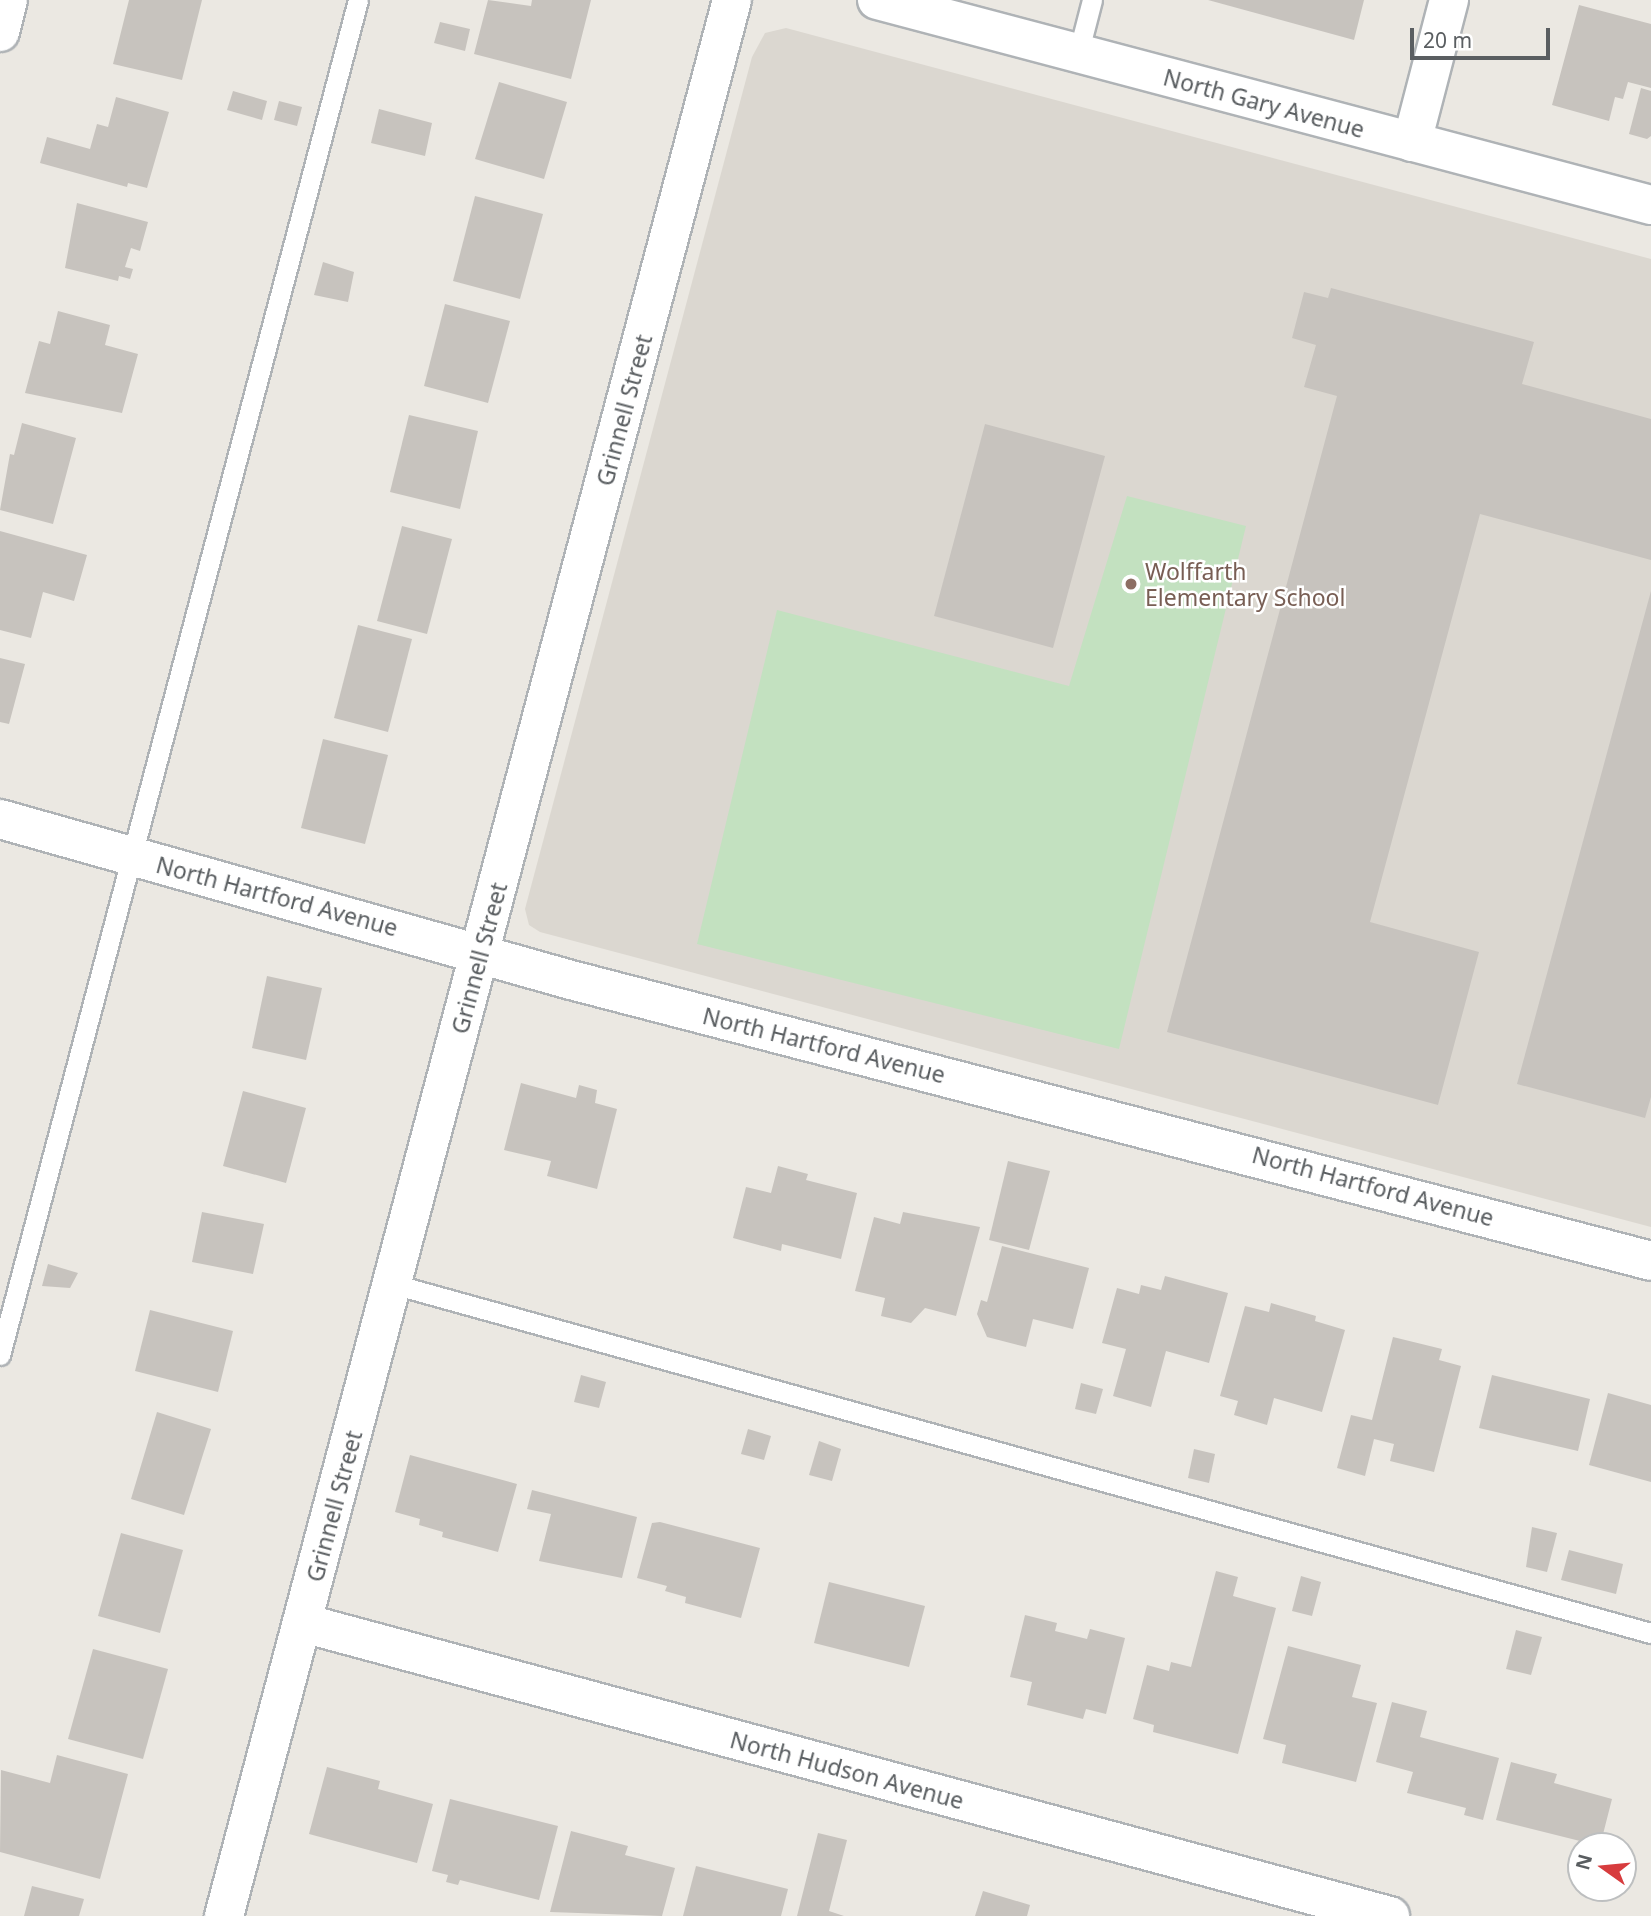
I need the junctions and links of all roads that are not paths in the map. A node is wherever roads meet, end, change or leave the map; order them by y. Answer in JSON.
{"nodes":[{"id":1,"x":8,"y":0,"type":"edge"},
{"id":2,"x":358,"y":0,"type":"edge"},
{"id":3,"x":732,"y":0,"type":"edge"},
{"id":4,"x":877,"y":0,"type":"edge"},
{"id":5,"x":1092,"y":0,"type":"edge"},
{"id":6,"x":1449,"y":0,"type":"edge"},
{"id":7,"x":0,"y":32,"type":"edge"},
{"id":8,"x":1078,"y":54,"type":"junction"},
{"id":9,"x":1412,"y":142,"type":"junction"},
{"id":10,"x":1651,"y":205,"type":"edge"},
{"id":11,"x":0,"y":819,"type":"edge"},
{"id":12,"x":134,"y":858,"type":"junction"},
{"id":13,"x":481,"y":953,"type":"junction"},
{"id":14,"x":1651,"y":1261,"type":"edge"},
{"id":15,"x":393,"y":1284,"type":"junction"},
{"id":16,"x":0,"y":1355,"type":"edge"},
{"id":17,"x":303,"y":1623,"type":"junction"},
{"id":18,"x":1651,"y":1633,"type":"edge"},
{"id":19,"x":225,"y":1916,"type":"edge"},
{"id":20,"x":1390,"y":1916,"type":"edge"}],
"edges":[{"from":1,"to":7,"type":"street"},
{"from":2,"to":12,"type":"lane"},
{"from":3,"to":13,"type":"street","name":"Grinnell Street"},
{"from":4,"to":8,"type":"street","name":"North Gary Avenue"},
{"from":5,"to":8,"type":"lane"},
{"from":6,"to":9,"type":"street"},
{"from":8,"to":9,"type":"street","name":"North Gary Avenue"},
{"from":9,"to":10,"type":"street","name":"North Gary Avenue"},
{"from":11,"to":12,"type":"street","name":"North Hartford Avenue"},
{"from":12,"to":13,"type":"street","name":"North Hartford Avenue"},
{"from":12,"to":16,"type":"lane"},
{"from":13,"to":14,"type":"street","name":"North Hartford Avenue"},
{"from":13,"to":15,"type":"street","name":"Grinnell Street"},
{"from":15,"to":17,"type":"street","name":"Grinnell Street"},
{"from":15,"to":18,"type":"lane"},
{"from":17,"to":19,"type":"street","name":"Grinnell Street"},
{"from":17,"to":20,"type":"street","name":"North Hudson Avenue"}]}
